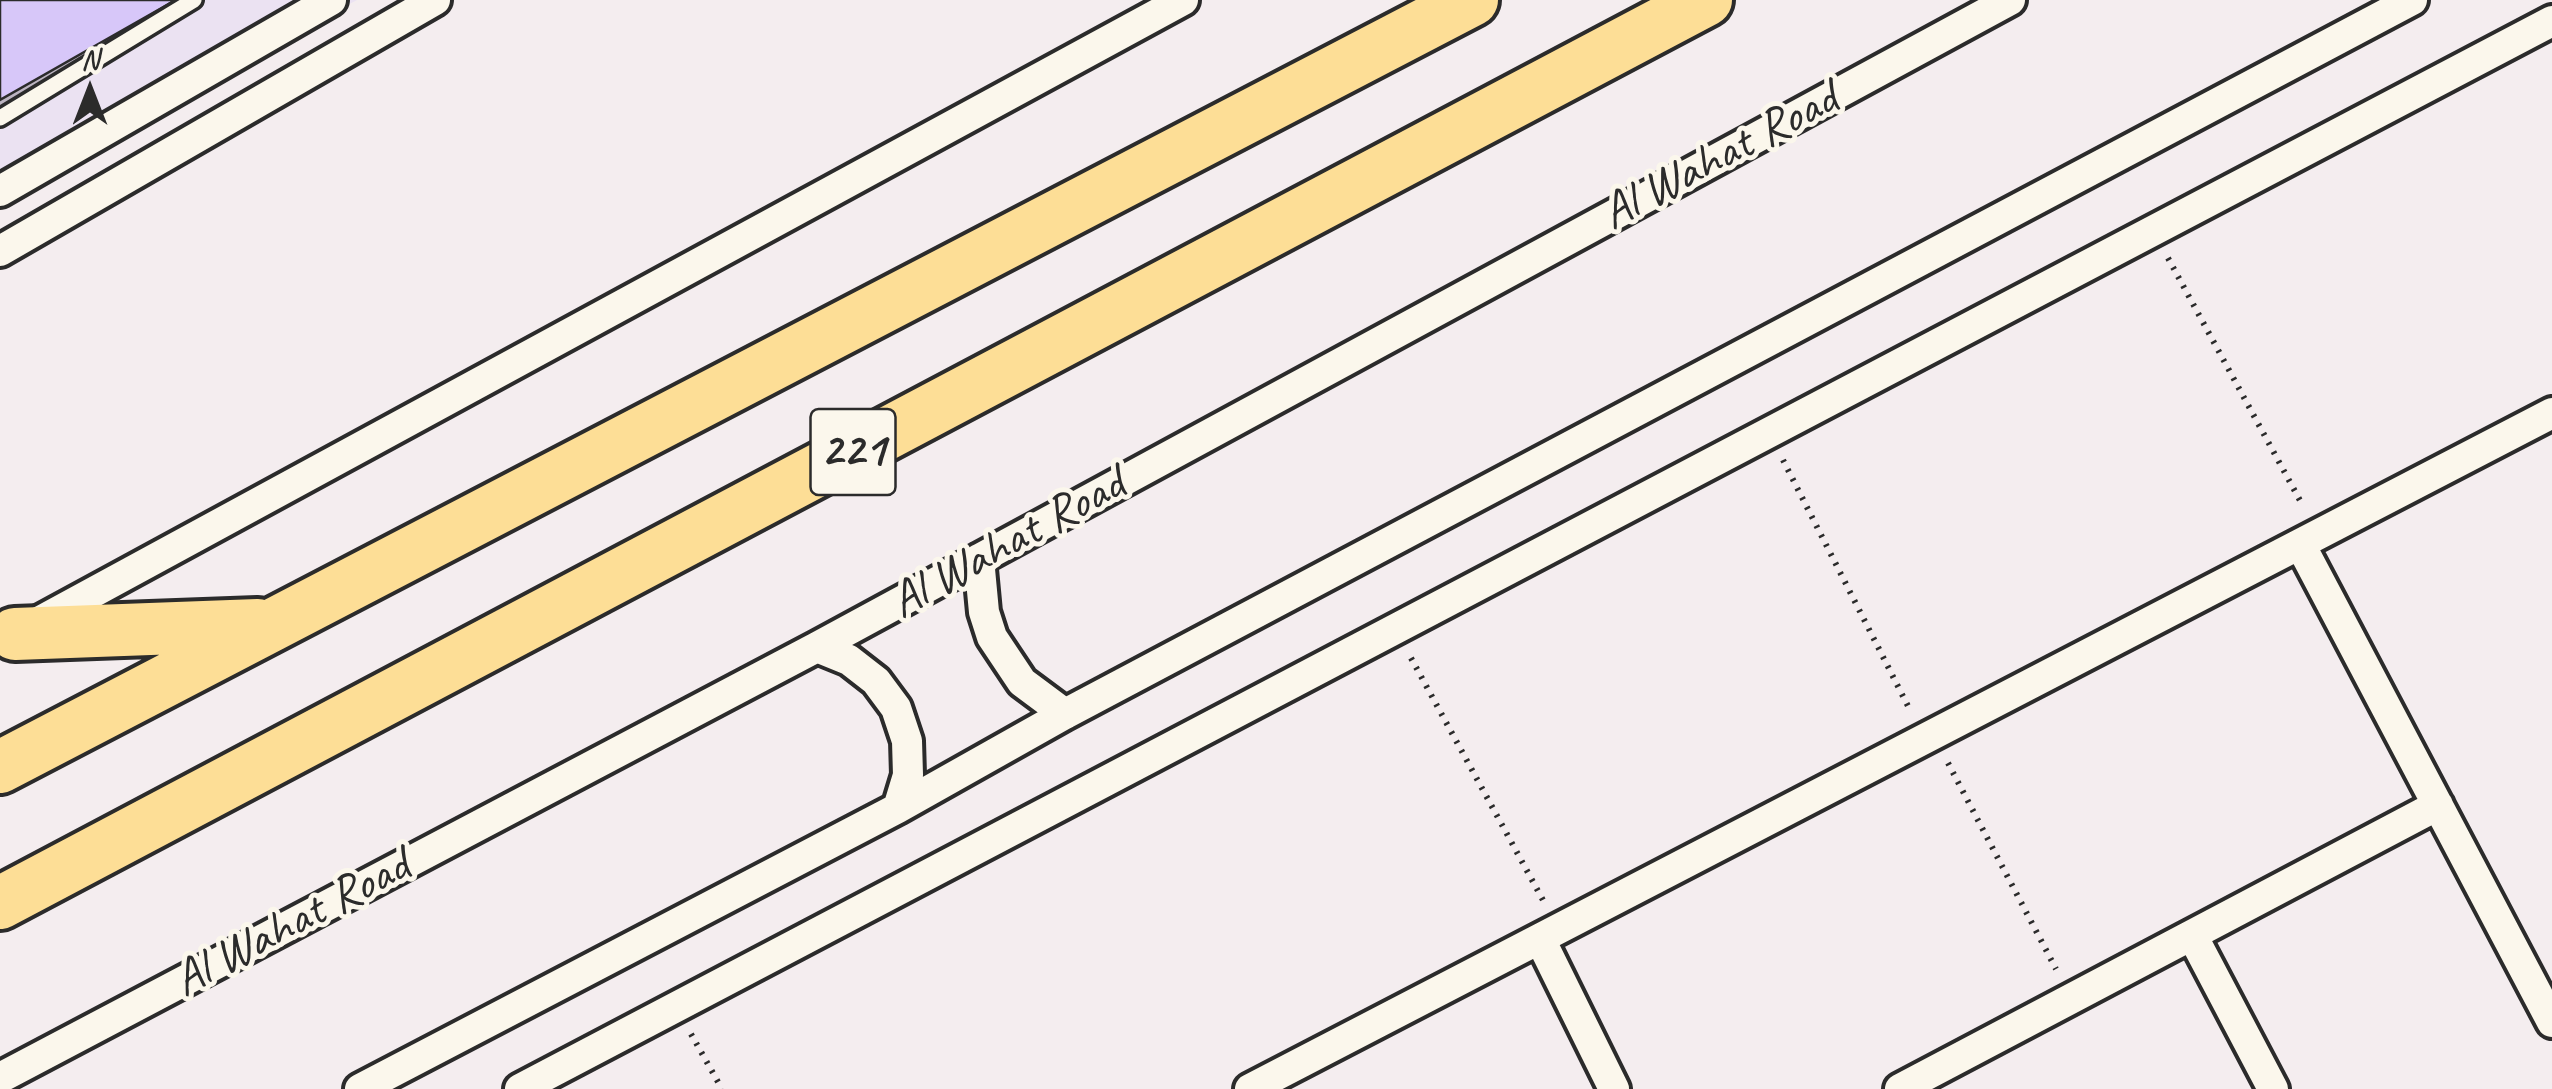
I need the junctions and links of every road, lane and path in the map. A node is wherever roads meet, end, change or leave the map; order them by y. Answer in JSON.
{"nodes":[{"id":1,"x":194,"y":0,"type":"edge"},
{"id":2,"x":332,"y":0,"type":"edge"},
{"id":3,"x":435,"y":0,"type":"edge"},
{"id":4,"x":1183,"y":0,"type":"edge"},
{"id":5,"x":1472,"y":0,"type":"edge"},
{"id":6,"x":1706,"y":0,"type":"edge"},
{"id":7,"x":2010,"y":0,"type":"edge"},
{"id":8,"x":2412,"y":0,"type":"edge"},
{"id":9,"x":2552,"y":20,"type":"edge"},
{"id":10,"x":240,"y":53,"type":"junction"},
{"id":11,"x":266,"y":98,"type":"junction"},
{"id":12,"x":0,"y":118,"type":"edge"},
{"id":13,"x":0,"y":191,"type":"edge"},
{"id":14,"x":2153,"y":230,"type":"junction"},
{"id":15,"x":0,"y":252,"type":"edge"},
{"id":16,"x":2551,"y":417,"type":"edge"},
{"id":17,"x":1768,"y":433,"type":"junction"},
{"id":18,"x":2310,"y":539,"type":"junction"},
{"id":19,"x":979,"y":559,"type":"junction"},
{"id":20,"x":275,"y":624,"type":"junction"},
{"id":21,"x":1395,"y":629,"type":"junction"},
{"id":22,"x":5,"y":634,"type":"edge"},
{"id":23,"x":818,"y":647,"type":"junction"},
{"id":24,"x":1065,"y":714,"type":"junction"},
{"id":25,"x":1929,"y":737,"type":"junction"},
{"id":26,"x":0,"y":767,"type":"edge"},
{"id":27,"x":2438,"y":805,"type":"junction"},
{"id":28,"x":898,"y":808,"type":"junction"},
{"id":29,"x":0,"y":903,"type":"edge"},
{"id":30,"x":1549,"y":934,"type":"junction"},
{"id":31,"x":2192,"y":935,"type":"junction"},
{"id":32,"x":2071,"y":999,"type":"junction"},
{"id":33,"x":676,"y":1007,"type":"junction"},
{"id":34,"x":2552,"y":1022,"type":"edge"},
{"id":35,"x":0,"y":1078,"type":"edge"},
{"id":36,"x":1296,"y":1078,"type":"edge"},
{"id":37,"x":1937,"y":1080,"type":"edge"},
{"id":38,"x":360,"y":1089,"type":"edge"},
{"id":39,"x":520,"y":1089,"type":"edge"},
{"id":40,"x":722,"y":1089,"type":"edge"},
{"id":41,"x":1250,"y":1089,"type":"edge"},
{"id":42,"x":1614,"y":1089,"type":"edge"},
{"id":43,"x":1900,"y":1089,"type":"edge"},
{"id":44,"x":2273,"y":1089,"type":"edge"}],
"edges":[{"from":1,"to":12,"type":"lane"},
{"from":2,"to":10,"type":"street"},
{"from":3,"to":11,"type":"street"},
{"from":4,"to":22,"type":"street"},
{"from":5,"to":20,"type":"highway","number":"221"},
{"from":6,"to":29,"type":"highway","number":"221"},
{"from":7,"to":19,"type":"street","name":"Al Wahat Road"},
{"from":8,"to":24,"type":"street"},
{"from":9,"to":14,"type":"street"},
{"from":10,"to":11,"type":"street"},
{"from":10,"to":13,"type":"street"},
{"from":11,"to":15,"type":"street"},
{"from":14,"to":17,"type":"street"},
{"from":14,"to":18,"type":"path"},
{"from":16,"to":18,"type":"street"},
{"from":17,"to":21,"type":"street"},
{"from":17,"to":25,"type":"path"},
{"from":18,"to":25,"type":"street"},
{"from":18,"to":27,"type":"street"},
{"from":19,"to":23,"type":"street","name":"Al Wahat Road"},
{"from":19,"to":24,"type":"street"},
{"from":20,"to":22,"type":"highway"},
{"from":20,"to":26,"type":"highway","number":"221"},
{"from":21,"to":30,"type":"path"},
{"from":21,"to":33,"type":"street"},
{"from":23,"to":28,"type":"street"},
{"from":23,"to":35,"type":"street","name":"Al Wahat Road"},
{"from":24,"to":28,"type":"street"},
{"from":25,"to":30,"type":"street"},
{"from":25,"to":32,"type":"path"},
{"from":27,"to":31,"type":"street"},
{"from":27,"to":34,"type":"street"},
{"from":28,"to":38,"type":"street"},
{"from":30,"to":36,"type":"street"},
{"from":30,"to":42,"type":"street"},
{"from":31,"to":32,"type":"street"},
{"from":31,"to":44,"type":"street"},
{"from":32,"to":37,"type":"street"},
{"from":33,"to":39,"type":"street"},
{"from":33,"to":40,"type":"path"},
{"from":36,"to":41,"type":"street"},
{"from":37,"to":43,"type":"street"}]}
